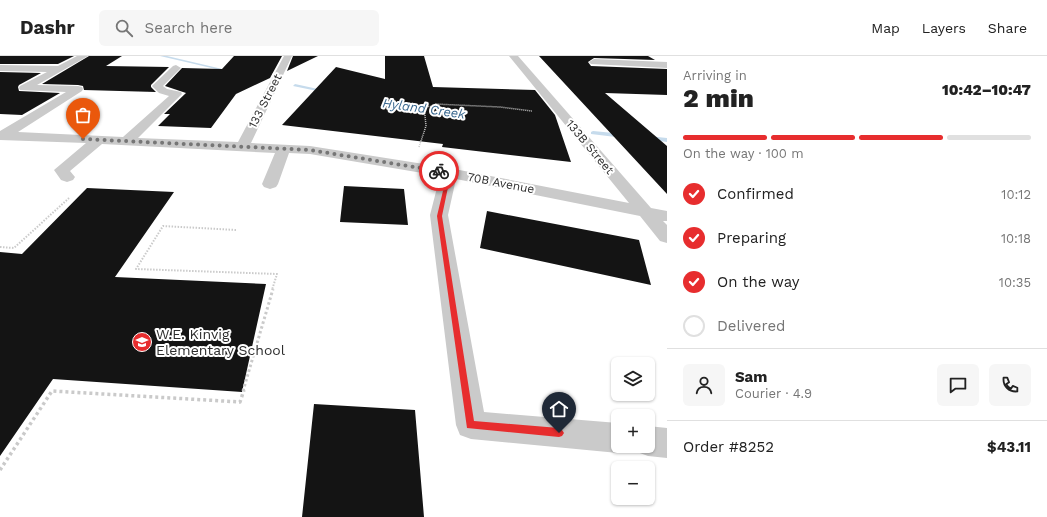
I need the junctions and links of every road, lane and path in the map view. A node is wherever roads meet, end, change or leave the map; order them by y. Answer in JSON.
{"nodes":[{"id":1,"x":84,"y":56,"type":"edge"},
{"id":2,"x":288,"y":56,"type":"edge"},
{"id":3,"x":513,"y":56,"type":"edge"},
{"id":4,"x":594,"y":62,"type":"dead end"},
{"id":5,"x":667,"y":65,"type":"edge"},
{"id":6,"x":0,"y":68,"type":"edge"},
{"id":7,"x":176,"y":68,"type":"dead end"},
{"id":8,"x":60,"y":69,"type":"junction"},
{"id":9,"x":72,"y":104,"type":"dead end"},
{"id":10,"x":563,"y":115,"type":"junction"},
{"id":11,"x":1,"y":136,"type":"edge"},
{"id":12,"x":22,"y":137,"type":"junction"},
{"id":13,"x":98,"y":140,"type":"junction"},
{"id":14,"x":126,"y":141,"type":"junction"},
{"id":15,"x":242,"y":147,"type":"junction"},
{"id":16,"x":284,"y":149,"type":"junction"},
{"id":17,"x":418,"y":149,"type":"dead end"},
{"id":18,"x":449,"y":173,"type":"junction"},
{"id":19,"x":67,"y":177,"type":"dead end"},
{"id":20,"x":270,"y":184,"type":"dead end"},
{"id":21,"x":73,"y":195,"type":"dead end"},
{"id":22,"x":644,"y":212,"type":"junction"},
{"id":23,"x":667,"y":216,"type":"edge"},
{"id":24,"x":236,"y":230,"type":"dead end"},
{"id":25,"x":667,"y":237,"type":"edge"},
{"id":26,"x":0,"y":248,"type":"edge"},
{"id":27,"x":611,"y":437,"type":"edge"},
{"id":28,"x":655,"y":442,"type":"edge"},
{"id":29,"x":667,"y":443,"type":"edge"},
{"id":30,"x":0,"y":470,"type":"edge"}],
"edges":[{"from":1,"to":8,"type":"street"},
{"from":2,"to":15,"type":"street","name":"133 Street"},
{"from":3,"to":10,"type":"street","name":"133B Street"},
{"from":4,"to":5,"type":"street"},
{"from":6,"to":8,"type":"street"},
{"from":7,"to":14,"type":"street"},
{"from":8,"to":11,"type":"street"},
{"from":9,"to":12,"type":"street"},
{"from":10,"to":17,"type":"path"},
{"from":10,"to":22,"type":"street","name":"133B Street"},
{"from":11,"to":12,"type":"street","name":"70B Avenue"},
{"from":12,"to":13,"type":"street","name":"70B Avenue"},
{"from":13,"to":14,"type":"street","name":"70B Avenue"},
{"from":13,"to":19,"type":"street"},
{"from":14,"to":15,"type":"street","name":"70B Avenue"},
{"from":15,"to":16,"type":"street","name":"70B Avenue"},
{"from":16,"to":18,"type":"street","name":"70B Avenue"},
{"from":16,"to":20,"type":"street"},
{"from":18,"to":22,"type":"street","name":"70B Avenue"},
{"from":18,"to":27,"type":"street"},
{"from":21,"to":26,"type":"path"},
{"from":22,"to":23,"type":"street","name":"70B Avenue"},
{"from":22,"to":25,"type":"street","name":"133B Street"},
{"from":24,"to":30,"type":"path"},
{"from":28,"to":29,"type":"street"}]}
